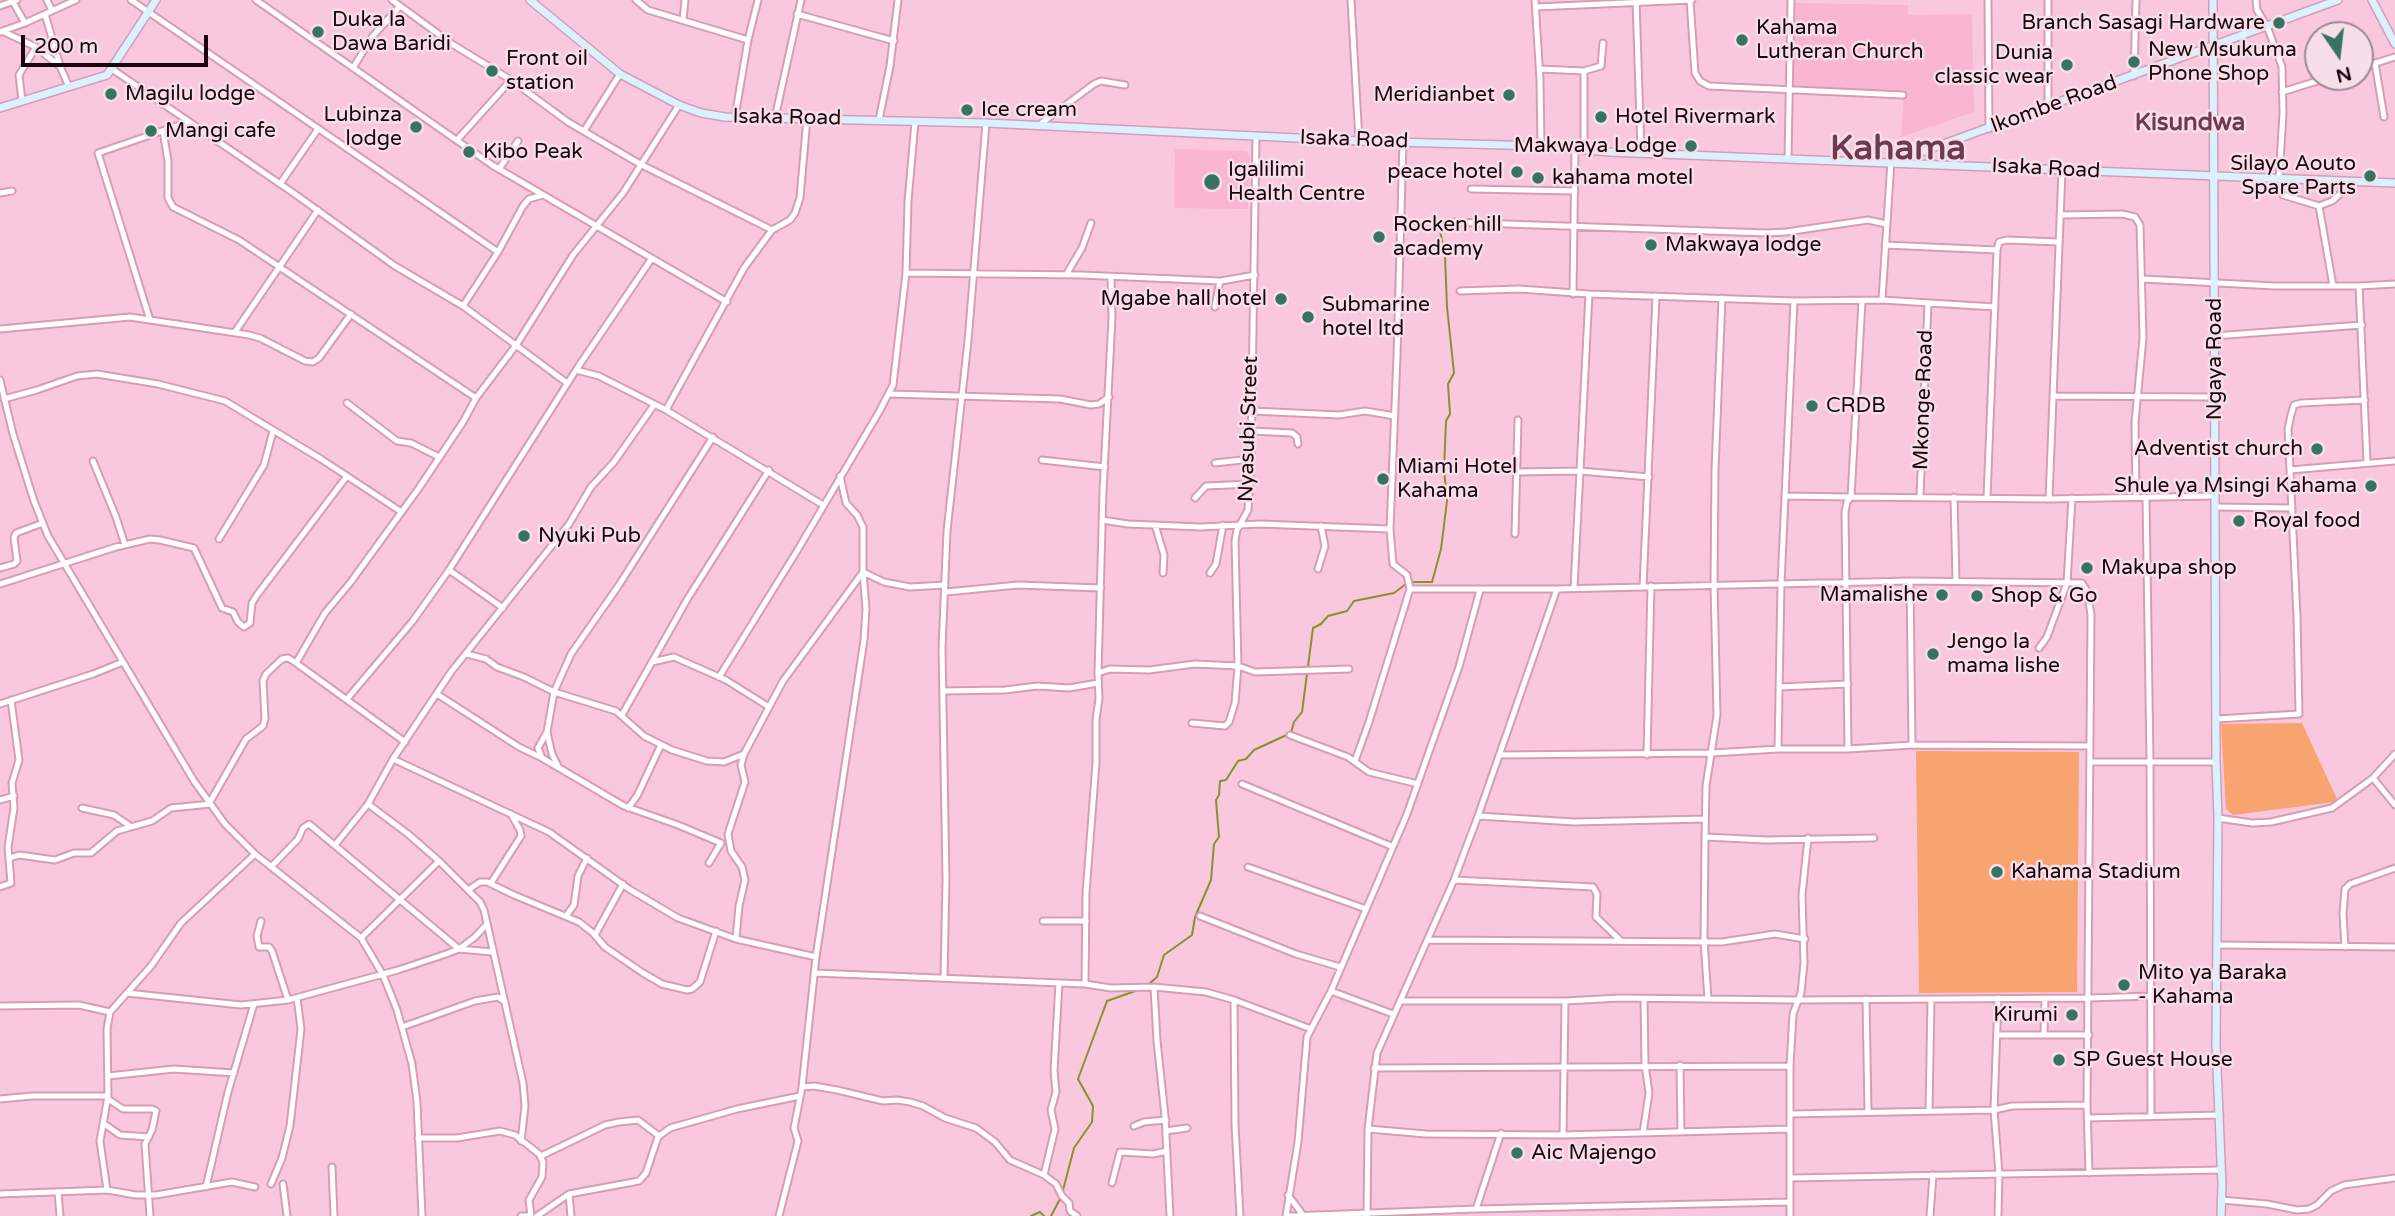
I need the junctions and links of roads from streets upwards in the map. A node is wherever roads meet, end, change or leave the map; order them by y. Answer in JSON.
{"nodes":[{"id":1,"x":47,"y":0,"type":"edge"},
{"id":2,"x":76,"y":0,"type":"edge"},
{"id":3,"x":131,"y":0,"type":"edge"},
{"id":4,"x":156,"y":0,"type":"edge"},
{"id":5,"x":256,"y":0,"type":"edge"},
{"id":6,"x":392,"y":0,"type":"edge"},
{"id":7,"x":530,"y":0,"type":"edge"},
{"id":8,"x":636,"y":0,"type":"edge"},
{"id":9,"x":685,"y":0,"type":"edge"},
{"id":10,"x":758,"y":0,"type":"edge"},
{"id":11,"x":801,"y":0,"type":"edge"},
{"id":12,"x":898,"y":0,"type":"edge"},
{"id":13,"x":1351,"y":0,"type":"edge"},
{"id":14,"x":1691,"y":0,"type":"edge"},
{"id":15,"x":1791,"y":0,"type":"edge"},
{"id":16,"x":1988,"y":0,"type":"edge"},
{"id":17,"x":2048,"y":0,"type":"edge"},
{"id":18,"x":2136,"y":0,"type":"edge"},
{"id":19,"x":2213,"y":0,"type":"edge"},
{"id":20,"x":2256,"y":0,"type":"edge"},
{"id":21,"x":2338,"y":0,"type":"edge"},
{"id":22,"x":2372,"y":0,"type":"edge"},
{"id":23,"x":15,"y":1,"type":"edge"},
{"id":24,"x":1636,"y":2,"type":"edge"},
{"id":25,"x":1577,"y":3,"type":"edge"},
{"id":26,"x":1536,"y":4,"type":"edge"},
{"id":27,"x":0,"y":6,"type":"edge"},
{"id":28,"x":400,"y":6,"type":"junction"},
{"id":29,"x":52,"y":11,"type":"junction"},
{"id":30,"x":148,"y":11,"type":"junction"},
{"id":31,"x":45,"y":14,"type":"junction"},
{"id":32,"x":797,"y":14,"type":"junction"},
{"id":33,"x":683,"y":20,"type":"junction"},
{"id":34,"x":25,"y":23,"type":"junction"},
{"id":35,"x":2267,"y":26,"type":"junction"},
{"id":36,"x":2,"y":32,"type":"edge"},
{"id":37,"x":748,"y":40,"type":"junction"},
{"id":38,"x":894,"y":41,"type":"junction"},
{"id":39,"x":1603,"y":43,"type":"dead end"},
{"id":40,"x":2395,"y":44,"type":"edge"},
{"id":41,"x":36,"y":47,"type":"junction"},
{"id":42,"x":2212,"y":47,"type":"junction"},
{"id":43,"x":2395,"y":57,"type":"edge"},
{"id":44,"x":2375,"y":63,"type":"joint"},
{"id":45,"x":60,"y":66,"type":"junction"},
{"id":46,"x":353,"y":68,"type":"junction"},
{"id":47,"x":112,"y":69,"type":"junction"},
{"id":48,"x":1540,"y":69,"type":"junction"},
{"id":49,"x":1584,"y":71,"type":"junction"},
{"id":50,"x":620,"y":74,"type":"junction"},
{"id":51,"x":2134,"y":76,"type":"junction"},
{"id":52,"x":511,"y":80,"type":"junction"},
{"id":53,"x":1125,"y":85,"type":"dead end"},
{"id":54,"x":2304,"y":85,"type":"edge"},
{"id":55,"x":69,"y":87,"type":"junction"},
{"id":56,"x":1790,"y":91,"type":"junction"},
{"id":57,"x":2282,"y":92,"type":"junction"},
{"id":58,"x":1903,"y":95,"type":"dead end"},
{"id":59,"x":22,"y":101,"type":"junction"},
{"id":60,"x":679,"y":105,"type":"junction"},
{"id":61,"x":2048,"y":107,"type":"junction"},
{"id":62,"x":0,"y":108,"type":"edge"},
{"id":63,"x":735,"y":117,"type":"junction"},
{"id":64,"x":2384,"y":117,"type":"dead end"},
{"id":65,"x":775,"y":118,"type":"junction"},
{"id":66,"x":807,"y":118,"type":"junction"},
{"id":67,"x":879,"y":120,"type":"junction"},
{"id":68,"x":188,"y":122,"type":"junction"},
{"id":69,"x":915,"y":122,"type":"junction"},
{"id":70,"x":986,"y":122,"type":"junction"},
{"id":71,"x":1039,"y":125,"type":"junction"},
{"id":72,"x":318,"y":129,"type":"junction"},
{"id":73,"x":1989,"y":129,"type":"junction"},
{"id":74,"x":163,"y":131,"type":"junction"},
{"id":75,"x":583,"y":131,"type":"junction"},
{"id":76,"x":1256,"y":136,"type":"junction"},
{"id":77,"x":457,"y":140,"type":"junction"},
{"id":78,"x":519,"y":141,"type":"dead end"},
{"id":79,"x":1359,"y":141,"type":"junction"},
{"id":80,"x":1403,"y":141,"type":"junction"},
{"id":81,"x":1541,"y":146,"type":"junction"},
{"id":82,"x":1580,"y":149,"type":"junction"},
{"id":83,"x":1641,"y":152,"type":"junction"},
{"id":84,"x":1788,"y":158,"type":"junction"},
{"id":85,"x":1893,"y":162,"type":"junction"},
{"id":86,"x":640,"y":164,"type":"junction"},
{"id":87,"x":499,"y":169,"type":"junction"},
{"id":88,"x":2062,"y":170,"type":"junction"},
{"id":89,"x":2213,"y":176,"type":"junction"},
{"id":90,"x":2268,"y":178,"type":"junction"},
{"id":91,"x":2279,"y":179,"type":"junction"},
{"id":92,"x":2346,"y":182,"type":"junction"},
{"id":93,"x":2395,"y":183,"type":"edge"},
{"id":94,"x":280,"y":184,"type":"junction"},
{"id":95,"x":1471,"y":189,"type":"dead end"},
{"id":96,"x":12,"y":191,"type":"dead end"},
{"id":97,"x":1575,"y":191,"type":"junction"},
{"id":98,"x":0,"y":193,"type":"edge"},
{"id":99,"x":543,"y":195,"type":"junction"},
{"id":100,"x":2319,"y":206,"type":"junction"},
{"id":101,"x":318,"y":210,"type":"junction"},
{"id":102,"x":2061,"y":215,"type":"junction"},
{"id":103,"x":1448,"y":222,"type":"dead end"},
{"id":104,"x":1091,"y":223,"type":"dead end"},
{"id":105,"x":1886,"y":224,"type":"junction"},
{"id":106,"x":599,"y":226,"type":"junction"},
{"id":107,"x":1574,"y":227,"type":"junction"},
{"id":108,"x":772,"y":230,"type":"junction"},
{"id":109,"x":2058,"y":242,"type":"junction"},
{"id":110,"x":1885,"y":245,"type":"junction"},
{"id":111,"x":1997,"y":250,"type":"junction"},
{"id":112,"x":498,"y":252,"type":"junction"},
{"id":113,"x":652,"y":258,"type":"junction"},
{"id":114,"x":280,"y":267,"type":"junction"},
{"id":115,"x":906,"y":273,"type":"junction"},
{"id":116,"x":975,"y":274,"type":"junction"},
{"id":117,"x":1066,"y":275,"type":"junction"},
{"id":118,"x":1255,"y":275,"type":"junction"},
{"id":119,"x":1111,"y":278,"type":"junction"},
{"id":120,"x":2143,"y":279,"type":"junction"},
{"id":121,"x":1220,"y":281,"type":"junction"},
{"id":122,"x":2214,"y":282,"type":"junction"},
{"id":123,"x":2395,"y":284,"type":"edge"},
{"id":124,"x":2333,"y":286,"type":"junction"},
{"id":125,"x":2359,"y":286,"type":"junction"},
{"id":126,"x":1460,"y":291,"type":"dead end"},
{"id":127,"x":1573,"y":293,"type":"junction"},
{"id":128,"x":1589,"y":294,"type":"junction"},
{"id":129,"x":1656,"y":296,"type":"junction"},
{"id":130,"x":1722,"y":298,"type":"junction"},
{"id":131,"x":1882,"y":300,"type":"junction"},
{"id":132,"x":1794,"y":301,"type":"junction"},
{"id":133,"x":1862,"y":301,"type":"junction"},
{"id":134,"x":727,"y":302,"type":"junction"},
{"id":135,"x":1928,"y":303,"type":"junction"},
{"id":136,"x":463,"y":306,"type":"junction"},
{"id":137,"x":1215,"y":307,"type":"dead end"},
{"id":138,"x":1995,"y":307,"type":"junction"},
{"id":139,"x":351,"y":314,"type":"junction"},
{"id":140,"x":150,"y":320,"type":"junction"},
{"id":141,"x":2362,"y":325,"type":"junction"},
{"id":142,"x":0,"y":329,"type":"edge"},
{"id":143,"x":235,"y":332,"type":"junction"},
{"id":144,"x":2214,"y":336,"type":"junction"},
{"id":145,"x":517,"y":344,"type":"junction"},
{"id":146,"x":576,"y":369,"type":"junction"},
{"id":147,"x":0,"y":380,"type":"edge"},
{"id":148,"x":568,"y":383,"type":"junction"},
{"id":149,"x":890,"y":394,"type":"junction"},
{"id":150,"x":962,"y":395,"type":"junction"},
{"id":151,"x":2055,"y":396,"type":"junction"},
{"id":152,"x":1109,"y":397,"type":"junction"},
{"id":153,"x":2215,"y":397,"type":"junction"},
{"id":154,"x":476,"y":398,"type":"junction"},
{"id":155,"x":2139,"y":398,"type":"junction"},
{"id":156,"x":4,"y":399,"type":"junction"},
{"id":157,"x":2365,"y":400,"type":"junction"},
{"id":158,"x":347,"y":403,"type":"dead end"},
{"id":159,"x":654,"y":405,"type":"junction"},
{"id":160,"x":666,"y":410,"type":"junction"},
{"id":161,"x":1252,"y":411,"type":"junction"},
{"id":162,"x":1395,"y":416,"type":"junction"},
{"id":163,"x":9,"y":418,"type":"junction"},
{"id":164,"x":0,"y":420,"type":"edge"},
{"id":165,"x":1518,"y":420,"type":"dead end"},
{"id":166,"x":273,"y":431,"type":"junction"},
{"id":167,"x":1252,"y":431,"type":"junction"},
{"id":168,"x":713,"y":437,"type":"junction"},
{"id":169,"x":1298,"y":444,"type":"dead end"},
{"id":170,"x":439,"y":457,"type":"junction"},
{"id":171,"x":1251,"y":459,"type":"junction"},
{"id":172,"x":1042,"y":460,"type":"dead end"},
{"id":173,"x":93,"y":461,"type":"dead end"},
{"id":174,"x":2395,"y":461,"type":"edge"},
{"id":175,"x":2367,"y":462,"type":"junction"},
{"id":176,"x":1215,"y":463,"type":"dead end"},
{"id":177,"x":1105,"y":467,"type":"junction"},
{"id":178,"x":769,"y":470,"type":"junction"},
{"id":179,"x":2290,"y":470,"type":"junction"},
{"id":180,"x":1580,"y":471,"type":"junction"},
{"id":181,"x":1516,"y":472,"type":"junction"},
{"id":182,"x":347,"y":476,"type":"junction"},
{"id":183,"x":841,"y":476,"type":"junction"},
{"id":184,"x":1649,"y":477,"type":"junction"},
{"id":185,"x":1250,"y":484,"type":"junction"},
{"id":186,"x":1785,"y":496,"type":"junction"},
{"id":187,"x":1920,"y":496,"type":"junction"},
{"id":188,"x":2216,"y":496,"type":"junction"},
{"id":189,"x":1851,"y":497,"type":"junction"},
{"id":190,"x":1954,"y":497,"type":"junction"},
{"id":191,"x":1987,"y":497,"type":"junction"},
{"id":192,"x":2136,"y":497,"type":"junction"},
{"id":193,"x":2146,"y":497,"type":"junction"},
{"id":194,"x":1195,"y":498,"type":"dead end"},
{"id":195,"x":2072,"y":498,"type":"junction"},
{"id":196,"x":2049,"y":499,"type":"junction"},
{"id":197,"x":823,"y":505,"type":"junction"},
{"id":198,"x":2216,"y":507,"type":"junction"},
{"id":199,"x":2292,"y":508,"type":"junction"},
{"id":200,"x":400,"y":512,"type":"junction"},
{"id":201,"x":1102,"y":520,"type":"junction"},
{"id":202,"x":43,"y":523,"type":"junction"},
{"id":203,"x":1155,"y":525,"type":"junction"},
{"id":204,"x":1223,"y":525,"type":"junction"},
{"id":205,"x":1241,"y":525,"type":"junction"},
{"id":206,"x":1321,"y":526,"type":"junction"},
{"id":207,"x":1390,"y":529,"type":"junction"},
{"id":208,"x":1515,"y":534,"type":"dead end"},
{"id":209,"x":219,"y":539,"type":"dead end"},
{"id":210,"x":125,"y":545,"type":"junction"},
{"id":211,"x":65,"y":565,"type":"junction"},
{"id":212,"x":0,"y":568,"type":"edge"},
{"id":213,"x":1318,"y":569,"type":"dead end"},
{"id":214,"x":449,"y":570,"type":"junction"},
{"id":215,"x":863,"y":572,"type":"junction"},
{"id":216,"x":1163,"y":573,"type":"dead end"},
{"id":217,"x":1210,"y":573,"type":"dead end"},
{"id":218,"x":1910,"y":581,"type":"junction"},
{"id":219,"x":1956,"y":581,"type":"junction"},
{"id":220,"x":1845,"y":582,"type":"junction"},
{"id":221,"x":2067,"y":583,"type":"junction"},
{"id":222,"x":0,"y":584,"type":"edge"},
{"id":223,"x":1781,"y":584,"type":"junction"},
{"id":224,"x":1714,"y":585,"type":"junction"},
{"id":225,"x":1651,"y":586,"type":"junction"},
{"id":226,"x":1574,"y":587,"type":"junction"},
{"id":227,"x":1643,"y":587,"type":"junction"},
{"id":228,"x":1101,"y":588,"type":"junction"},
{"id":229,"x":946,"y":589,"type":"junction"},
{"id":230,"x":1410,"y":589,"type":"junction"},
{"id":231,"x":1557,"y":589,"type":"junction"},
{"id":232,"x":1480,"y":590,"type":"junction"},
{"id":233,"x":503,"y":608,"type":"junction"},
{"id":234,"x":2039,"y":649,"type":"dead end"},
{"id":235,"x":467,"y":654,"type":"junction"},
{"id":236,"x":123,"y":662,"type":"junction"},
{"id":237,"x":296,"y":663,"type":"junction"},
{"id":238,"x":651,"y":663,"type":"junction"},
{"id":239,"x":1237,"y":666,"type":"junction"},
{"id":240,"x":1349,"y":669,"type":"dead end"},
{"id":241,"x":1098,"y":673,"type":"junction"},
{"id":242,"x":719,"y":677,"type":"junction"},
{"id":243,"x":1098,"y":683,"type":"junction"},
{"id":244,"x":1848,"y":684,"type":"junction"},
{"id":245,"x":1779,"y":687,"type":"junction"},
{"id":246,"x":943,"y":691,"type":"junction"},
{"id":247,"x":554,"y":692,"type":"junction"},
{"id":248,"x":437,"y":694,"type":"junction"},
{"id":249,"x":347,"y":699,"type":"junction"},
{"id":250,"x":11,"y":700,"type":"junction"},
{"id":251,"x":0,"y":704,"type":"edge"},
{"id":252,"x":769,"y":707,"type":"junction"},
{"id":253,"x":622,"y":715,"type":"junction"},
{"id":254,"x":2216,"y":719,"type":"junction"},
{"id":255,"x":1192,"y":723,"type":"dead end"},
{"id":256,"x":547,"y":732,"type":"junction"},
{"id":257,"x":1290,"y":735,"type":"dead end"},
{"id":258,"x":405,"y":741,"type":"junction"},
{"id":259,"x":661,"y":745,"type":"junction"},
{"id":260,"x":1912,"y":745,"type":"junction"},
{"id":261,"x":2089,"y":746,"type":"junction"},
{"id":262,"x":1778,"y":749,"type":"junction"},
{"id":263,"x":1848,"y":749,"type":"junction"},
{"id":264,"x":744,"y":754,"type":"junction"},
{"id":265,"x":1712,"y":754,"type":"junction"},
{"id":266,"x":2395,"y":754,"type":"edge"},
{"id":267,"x":1500,"y":755,"type":"junction"},
{"id":268,"x":1647,"y":755,"type":"junction"},
{"id":269,"x":542,"y":758,"type":"junction"},
{"id":270,"x":393,"y":759,"type":"junction"},
{"id":271,"x":1354,"y":761,"type":"junction"},
{"id":272,"x":2150,"y":761,"type":"junction"},
{"id":273,"x":2090,"y":762,"type":"junction"},
{"id":274,"x":2216,"y":762,"type":"junction"},
{"id":275,"x":559,"y":768,"type":"junction"},
{"id":276,"x":2373,"y":778,"type":"junction"},
{"id":277,"x":1242,"y":784,"type":"dead end"},
{"id":278,"x":1418,"y":784,"type":"junction"},
{"id":279,"x":14,"y":796,"type":"junction"},
{"id":280,"x":0,"y":800,"type":"edge"},
{"id":281,"x":210,"y":803,"type":"junction"},
{"id":282,"x":368,"y":804,"type":"junction"},
{"id":283,"x":2395,"y":805,"type":"edge"},
{"id":284,"x":82,"y":808,"type":"dead end"},
{"id":285,"x":628,"y":808,"type":"junction"},
{"id":286,"x":511,"y":813,"type":"junction"},
{"id":287,"x":1478,"y":816,"type":"junction"},
{"id":288,"x":2218,"y":818,"type":"junction"},
{"id":289,"x":1705,"y":819,"type":"junction"},
{"id":290,"x":130,"y":826,"type":"junction"},
{"id":291,"x":729,"y":831,"type":"junction"},
{"id":292,"x":1705,"y":837,"type":"junction"},
{"id":293,"x":1808,"y":838,"type":"junction"},
{"id":294,"x":1874,"y":838,"type":"dead end"},
{"id":295,"x":721,"y":843,"type":"junction"},
{"id":296,"x":335,"y":845,"type":"junction"},
{"id":297,"x":1391,"y":846,"type":"junction"},
{"id":298,"x":255,"y":854,"type":"junction"},
{"id":299,"x":10,"y":858,"type":"junction"},
{"id":300,"x":587,"y":858,"type":"junction"},
{"id":301,"x":439,"y":861,"type":"junction"},
{"id":302,"x":709,"y":863,"type":"dead end"},
{"id":303,"x":271,"y":867,"type":"junction"},
{"id":304,"x":1248,"y":867,"type":"dead end"},
{"id":305,"x":2395,"y":868,"type":"edge"},
{"id":306,"x":1454,"y":880,"type":"junction"},
{"id":307,"x":491,"y":883,"type":"junction"},
{"id":308,"x":623,"y":884,"type":"junction"},
{"id":309,"x":0,"y":887,"type":"edge"},
{"id":310,"x":468,"y":890,"type":"junction"},
{"id":311,"x":400,"y":899,"type":"junction"},
{"id":312,"x":1366,"y":909,"type":"junction"},
{"id":313,"x":566,"y":916,"type":"junction"},
{"id":314,"x":1200,"y":916,"type":"dead end"},
{"id":315,"x":261,"y":921,"type":"dead end"},
{"id":316,"x":1043,"y":921,"type":"dead end"},
{"id":317,"x":1086,"y":921,"type":"junction"},
{"id":318,"x":487,"y":923,"type":"junction"},
{"id":319,"x":716,"y":931,"type":"junction"},
{"id":320,"x":594,"y":935,"type":"junction"},
{"id":321,"x":361,"y":937,"type":"junction"},
{"id":322,"x":736,"y":939,"type":"junction"},
{"id":323,"x":1805,"y":939,"type":"junction"},
{"id":324,"x":1428,"y":940,"type":"junction"},
{"id":325,"x":1620,"y":940,"type":"junction"},
{"id":326,"x":1704,"y":940,"type":"junction"},
{"id":327,"x":2217,"y":945,"type":"junction"},
{"id":328,"x":2346,"y":947,"type":"junction"},
{"id":329,"x":2395,"y":947,"type":"edge"},
{"id":330,"x":458,"y":948,"type":"junction"},
{"id":331,"x":492,"y":952,"type":"junction"},
{"id":332,"x":817,"y":957,"type":"junction"},
{"id":333,"x":1340,"y":967,"type":"junction"},
{"id":334,"x":815,"y":972,"type":"junction"},
{"id":335,"x":383,"y":975,"type":"junction"},
{"id":336,"x":944,"y":978,"type":"junction"},
{"id":337,"x":1059,"y":983,"type":"junction"},
{"id":338,"x":1085,"y":984,"type":"junction"},
{"id":339,"x":1154,"y":987,"type":"junction"},
{"id":340,"x":1331,"y":991,"type":"junction"},
{"id":341,"x":127,"y":993,"type":"junction"},
{"id":342,"x":2216,"y":994,"type":"junction"},
{"id":343,"x":2151,"y":995,"type":"junction"},
{"id":344,"x":297,"y":998,"type":"junction"},
{"id":345,"x":1998,"y":998,"type":"junction"},
{"id":346,"x":2045,"y":998,"type":"junction"},
{"id":347,"x":2090,"y":998,"type":"junction"},
{"id":348,"x":1644,"y":999,"type":"junction"},
{"id":349,"x":1708,"y":999,"type":"junction"},
{"id":350,"x":1866,"y":999,"type":"junction"},
{"id":351,"x":1931,"y":999,"type":"junction"},
{"id":352,"x":288,"y":1000,"type":"junction"},
{"id":353,"x":1234,"y":1000,"type":"junction"},
{"id":354,"x":1797,"y":1000,"type":"junction"},
{"id":355,"x":1400,"y":1001,"type":"junction"},
{"id":356,"x":1565,"y":1001,"type":"junction"},
{"id":357,"x":505,"y":1002,"type":"junction"},
{"id":358,"x":254,"y":1004,"type":"junction"},
{"id":359,"x":0,"y":1006,"type":"edge"},
{"id":360,"x":110,"y":1012,"type":"junction"},
{"id":361,"x":1393,"y":1014,"type":"junction"},
{"id":362,"x":402,"y":1027,"type":"junction"},
{"id":363,"x":1311,"y":1029,"type":"junction"},
{"id":364,"x":2044,"y":1034,"type":"junction"},
{"id":365,"x":1997,"y":1035,"type":"junction"},
{"id":366,"x":2089,"y":1035,"type":"junction"},
{"id":367,"x":1645,"y":1065,"type":"junction"},
{"id":368,"x":1680,"y":1065,"type":"junction"},
{"id":369,"x":1790,"y":1066,"type":"junction"},
{"id":370,"x":1374,"y":1068,"type":"junction"},
{"id":371,"x":1566,"y":1068,"type":"junction"},
{"id":372,"x":234,"y":1073,"type":"junction"},
{"id":373,"x":108,"y":1076,"type":"junction"},
{"id":374,"x":802,"y":1087,"type":"junction"},
{"id":375,"x":800,"y":1096,"type":"junction"},
{"id":376,"x":108,"y":1097,"type":"junction"},
{"id":377,"x":0,"y":1099,"type":"edge"},
{"id":378,"x":2087,"y":1105,"type":"junction"},
{"id":379,"x":1994,"y":1110,"type":"junction"},
{"id":380,"x":1929,"y":1111,"type":"junction"},
{"id":381,"x":1868,"y":1112,"type":"junction"},
{"id":382,"x":1790,"y":1114,"type":"junction"},
{"id":383,"x":2220,"y":1115,"type":"junction"},
{"id":384,"x":2151,"y":1117,"type":"junction"},
{"id":385,"x":2087,"y":1118,"type":"junction"},
{"id":386,"x":1166,"y":1120,"type":"junction"},
{"id":387,"x":103,"y":1123,"type":"junction"},
{"id":388,"x":1134,"y":1126,"type":"dead end"},
{"id":389,"x":1187,"y":1128,"type":"dead end"},
{"id":390,"x":1368,"y":1129,"type":"junction"},
{"id":391,"x":1790,"y":1129,"type":"junction"},
{"id":392,"x":1166,"y":1131,"type":"junction"},
{"id":393,"x":1681,"y":1132,"type":"junction"},
{"id":394,"x":1501,"y":1133,"type":"junction"},
{"id":395,"x":1643,"y":1133,"type":"junction"},
{"id":396,"x":1563,"y":1135,"type":"junction"},
{"id":397,"x":659,"y":1136,"type":"junction"},
{"id":398,"x":149,"y":1137,"type":"junction"},
{"id":399,"x":418,"y":1138,"type":"junction"},
{"id":400,"x":521,"y":1141,"type":"junction"},
{"id":401,"x":1167,"y":1151,"type":"junction"},
{"id":402,"x":541,"y":1156,"type":"junction"},
{"id":403,"x":332,"y":1167,"type":"dead end"},
{"id":404,"x":2221,"y":1170,"type":"junction"},
{"id":405,"x":2089,"y":1172,"type":"junction"},
{"id":406,"x":1999,"y":1174,"type":"junction"},
{"id":407,"x":1044,"y":1175,"type":"junction"},
{"id":408,"x":1933,"y":1175,"type":"junction"},
{"id":409,"x":1791,"y":1178,"type":"junction"},
{"id":410,"x":2395,"y":1178,"type":"edge"},
{"id":411,"x":1112,"y":1183,"type":"dead end"},
{"id":412,"x":271,"y":1184,"type":"dead end"},
{"id":413,"x":283,"y":1184,"type":"dead end"},
{"id":414,"x":206,"y":1187,"type":"junction"},
{"id":415,"x":255,"y":1187,"type":"dead end"},
{"id":416,"x":107,"y":1190,"type":"junction"},
{"id":417,"x":58,"y":1192,"type":"junction"},
{"id":418,"x":0,"y":1194,"type":"edge"},
{"id":419,"x":569,"y":1194,"type":"junction"},
{"id":420,"x":148,"y":1195,"type":"junction"},
{"id":421,"x":1288,"y":1195,"type":"junction"},
{"id":422,"x":2221,"y":1200,"type":"junction"},
{"id":423,"x":1790,"y":1202,"type":"junction"},
{"id":424,"x":1492,"y":1208,"type":"junction"},
{"id":425,"x":1476,"y":1209,"type":"junction"},
{"id":426,"x":2298,"y":1213,"type":"edge"},
{"id":427,"x":1367,"y":1214,"type":"edge"},
{"id":428,"x":1303,"y":1215,"type":"edge"},
{"id":429,"x":60,"y":1216,"type":"edge"},
{"id":430,"x":150,"y":1216,"type":"edge"},
{"id":431,"x":287,"y":1216,"type":"edge"},
{"id":432,"x":334,"y":1216,"type":"edge"},
{"id":433,"x":422,"y":1216,"type":"edge"},
{"id":434,"x":520,"y":1216,"type":"edge"},
{"id":435,"x":533,"y":1216,"type":"edge"},
{"id":436,"x":571,"y":1216,"type":"edge"},
{"id":437,"x":779,"y":1216,"type":"edge"},
{"id":438,"x":1077,"y":1216,"type":"edge"},
{"id":439,"x":1170,"y":1216,"type":"edge"},
{"id":440,"x":1240,"y":1216,"type":"edge"},
{"id":441,"x":1287,"y":1216,"type":"edge"},
{"id":442,"x":1486,"y":1216,"type":"edge"},
{"id":443,"x":1790,"y":1216,"type":"edge"},
{"id":444,"x":1930,"y":1216,"type":"edge"},
{"id":445,"x":1998,"y":1216,"type":"edge"},
{"id":446,"x":2221,"y":1216,"type":"edge"}],
"edges":[{"from":1,"to":29,"type":"street"},
{"from":2,"to":29,"type":"street"},
{"from":3,"to":30,"type":"street"},
{"from":4,"to":30,"type":"street"},
{"from":5,"to":46,"type":"street"},
{"from":6,"to":28,"type":"street"},
{"from":7,"to":50,"type":"street","name":"Isaka Road"},
{"from":8,"to":33,"type":"street"},
{"from":9,"to":33,"type":"street"},
{"from":10,"to":37,"type":"street"},
{"from":11,"to":32,"type":"street"},
{"from":12,"to":38,"type":"street"},
{"from":13,"to":79,"type":"street"},
{"from":14,"to":24,"type":"street"},
{"from":14,"to":56,"type":"street"},
{"from":15,"to":56,"type":"street"},
{"from":16,"to":73,"type":"street"},
{"from":17,"to":61,"type":"street"},
{"from":18,"to":51,"type":"street"},
{"from":19,"to":42,"type":"street","name":"Ngaya Road"},
{"from":20,"to":35,"type":"street"},
{"from":21,"to":35,"type":"street","name":"Ikombe Road"},
{"from":22,"to":40,"type":"street"},
{"from":23,"to":27,"type":"street"},
{"from":23,"to":34,"type":"street"},
{"from":24,"to":25,"type":"street"},
{"from":24,"to":83,"type":"street"},
{"from":25,"to":26,"type":"street"},
{"from":26,"to":48,"type":"street"},
{"from":28,"to":46,"type":"street"},
{"from":28,"to":52,"type":"street"},
{"from":29,"to":31,"type":"street"},
{"from":30,"to":47,"type":"street"},
{"from":30,"to":72,"type":"street"},
{"from":31,"to":34,"type":"street"},
{"from":31,"to":45,"type":"street"},
{"from":32,"to":38,"type":"street"},
{"from":32,"to":65,"type":"street"},
{"from":33,"to":37,"type":"street"},
{"from":34,"to":36,"type":"street"},
{"from":35,"to":42,"type":"street","name":"Ikombe Road"},
{"from":35,"to":57,"type":"street"},
{"from":36,"to":41,"type":"street"},
{"from":37,"to":63,"type":"street"},
{"from":38,"to":67,"type":"street"},
{"from":39,"to":49,"type":"street"},
{"from":41,"to":45,"type":"street"},
{"from":41,"to":59,"type":"street"},
{"from":42,"to":51,"type":"street","name":"Ikombe Road"},
{"from":42,"to":89,"type":"street","name":"Ngaya Road"},
{"from":43,"to":44,"type":"street"},
{"from":44,"to":64,"type":"street"},
{"from":45,"to":55,"type":"street"},
{"from":46,"to":77,"type":"street"},
{"from":47,"to":55,"type":"street"},
{"from":47,"to":68,"type":"street"},
{"from":48,"to":49,"type":"street"},
{"from":48,"to":81,"type":"street"},
{"from":49,"to":82,"type":"street"},
{"from":50,"to":60,"type":"street","name":"Isaka Road"},
{"from":50,"to":75,"type":"street"},
{"from":51,"to":61,"type":"street","name":"Ikombe Road"},
{"from":52,"to":75,"type":"street"},
{"from":52,"to":77,"type":"street"},
{"from":53,"to":71,"type":"street"},
{"from":54,"to":57,"type":"street"},
{"from":55,"to":59,"type":"street"},
{"from":56,"to":58,"type":"street"},
{"from":56,"to":84,"type":"street"},
{"from":57,"to":91,"type":"street"},
{"from":59,"to":62,"type":"street"},
{"from":60,"to":63,"type":"street","name":"Isaka Road"},
{"from":60,"to":86,"type":"street"},
{"from":61,"to":73,"type":"street","name":"Ikombe Road"},
{"from":63,"to":65,"type":"street","name":"Isaka Road"},
{"from":65,"to":66,"type":"street","name":"Isaka Road"},
{"from":66,"to":67,"type":"street","name":"Isaka Road"},
{"from":66,"to":108,"type":"street"},
{"from":67,"to":69,"type":"street","name":"Isaka Road"},
{"from":68,"to":74,"type":"street"},
{"from":68,"to":94,"type":"street"},
{"from":69,"to":70,"type":"street","name":"Isaka Road"},
{"from":69,"to":115,"type":"street"},
{"from":70,"to":71,"type":"street","name":"Isaka Road"},
{"from":70,"to":116,"type":"street"},
{"from":71,"to":76,"type":"street","name":"Isaka Road"},
{"from":72,"to":94,"type":"street"},
{"from":72,"to":112,"type":"street"},
{"from":73,"to":85,"type":"street","name":"Ikombe Road"},
{"from":74,"to":114,"type":"street"},
{"from":74,"to":140,"type":"street"},
{"from":75,"to":86,"type":"street"},
{"from":76,"to":79,"type":"street","name":"Isaka Road"},
{"from":76,"to":118,"type":"street","name":"Nyasubi Street"},
{"from":77,"to":87,"type":"street"},
{"from":78,"to":87,"type":"street"},
{"from":79,"to":80,"type":"street","name":"Isaka Road"},
{"from":80,"to":81,"type":"street","name":"Isaka Road"},
{"from":80,"to":162,"type":"street"},
{"from":81,"to":82,"type":"street","name":"Isaka Road"},
{"from":82,"to":83,"type":"street","name":"Isaka Road"},
{"from":82,"to":97,"type":"street"},
{"from":83,"to":84,"type":"street","name":"Isaka Road"},
{"from":84,"to":85,"type":"street","name":"Isaka Road"},
{"from":85,"to":88,"type":"street","name":"Isaka Road"},
{"from":85,"to":105,"type":"street"},
{"from":86,"to":106,"type":"street"},
{"from":86,"to":108,"type":"street"},
{"from":87,"to":99,"type":"street"},
{"from":88,"to":89,"type":"street","name":"Isaka Road"},
{"from":88,"to":102,"type":"street"},
{"from":89,"to":90,"type":"street","name":"Isaka Road"},
{"from":89,"to":122,"type":"street","name":"Ngaya Road"},
{"from":90,"to":91,"type":"street","name":"Isaka Road"},
{"from":90,"to":100,"type":"street"},
{"from":91,"to":92,"type":"street","name":"Isaka Road"},
{"from":92,"to":93,"type":"street","name":"Isaka Road"},
{"from":92,"to":100,"type":"street"},
{"from":94,"to":101,"type":"street"},
{"from":95,"to":97,"type":"street"},
{"from":96,"to":98,"type":"street"},
{"from":97,"to":107,"type":"street"},
{"from":99,"to":106,"type":"street"},
{"from":99,"to":112,"type":"street"},
{"from":100,"to":124,"type":"street"},
{"from":101,"to":114,"type":"street"},
{"from":101,"to":136,"type":"street"},
{"from":102,"to":109,"type":"street"},
{"from":102,"to":120,"type":"street"},
{"from":103,"to":107,"type":"street"},
{"from":104,"to":117,"type":"street"},
{"from":105,"to":107,"type":"street"},
{"from":105,"to":110,"type":"street"},
{"from":106,"to":113,"type":"street"},
{"from":106,"to":145,"type":"street"},
{"from":107,"to":127,"type":"street"},
{"from":108,"to":134,"type":"street"},
{"from":109,"to":111,"type":"street"},
{"from":109,"to":151,"type":"street"},
{"from":110,"to":111,"type":"street"},
{"from":110,"to":131,"type":"street"},
{"from":111,"to":138,"type":"street"},
{"from":112,"to":136,"type":"street"},
{"from":113,"to":134,"type":"street"},
{"from":113,"to":146,"type":"street"},
{"from":114,"to":139,"type":"street"},
{"from":114,"to":143,"type":"street"},
{"from":115,"to":116,"type":"street"},
{"from":115,"to":149,"type":"street"},
{"from":116,"to":117,"type":"street"},
{"from":116,"to":150,"type":"street"},
{"from":117,"to":119,"type":"street"},
{"from":118,"to":121,"type":"street"},
{"from":118,"to":161,"type":"street","name":"Nyasubi Street"},
{"from":119,"to":121,"type":"street"},
{"from":119,"to":152,"type":"street"},
{"from":120,"to":122,"type":"street"},
{"from":120,"to":155,"type":"street"},
{"from":121,"to":137,"type":"street"},
{"from":122,"to":124,"type":"street"},
{"from":122,"to":144,"type":"street","name":"Ngaya Road"},
{"from":123,"to":125,"type":"street"},
{"from":124,"to":125,"type":"street"},
{"from":125,"to":141,"type":"street"},
{"from":126,"to":127,"type":"street"},
{"from":127,"to":128,"type":"street"},
{"from":128,"to":129,"type":"street"},
{"from":128,"to":180,"type":"street"},
{"from":129,"to":130,"type":"street"},
{"from":129,"to":184,"type":"street"},
{"from":130,"to":132,"type":"street"},
{"from":130,"to":224,"type":"street"},
{"from":131,"to":133,"type":"street"},
{"from":131,"to":135,"type":"street"},
{"from":132,"to":133,"type":"street"},
{"from":132,"to":186,"type":"street"},
{"from":133,"to":189,"type":"street"},
{"from":134,"to":160,"type":"street"},
{"from":135,"to":138,"type":"street"},
{"from":135,"to":187,"type":"street","name":"Mkonge Road"},
{"from":136,"to":145,"type":"street"},
{"from":138,"to":191,"type":"street"},
{"from":139,"to":143,"type":"street"},
{"from":139,"to":154,"type":"street"},
{"from":140,"to":142,"type":"street"},
{"from":140,"to":143,"type":"street"},
{"from":141,"to":144,"type":"street"},
{"from":141,"to":157,"type":"street"},
{"from":144,"to":153,"type":"street","name":"Ngaya Road"},
{"from":145,"to":148,"type":"street"},
{"from":145,"to":154,"type":"street"},
{"from":146,"to":148,"type":"street"},
{"from":146,"to":159,"type":"street"},
{"from":147,"to":156,"type":"street"},
{"from":148,"to":214,"type":"street"},
{"from":149,"to":150,"type":"street"},
{"from":149,"to":183,"type":"street"},
{"from":150,"to":152,"type":"street"},
{"from":150,"to":229,"type":"street"},
{"from":151,"to":155,"type":"street"},
{"from":151,"to":196,"type":"street"},
{"from":152,"to":177,"type":"street"},
{"from":153,"to":155,"type":"street"},
{"from":153,"to":188,"type":"street","name":"Ngaya Road"},
{"from":154,"to":170,"type":"street"},
{"from":155,"to":192,"type":"street"},
{"from":156,"to":163,"type":"street"},
{"from":156,"to":166,"type":"street"},
{"from":157,"to":175,"type":"street"},
{"from":157,"to":179,"type":"street"},
{"from":158,"to":170,"type":"street"},
{"from":159,"to":160,"type":"street"},
{"from":159,"to":233,"type":"street"},
{"from":160,"to":168,"type":"street"},
{"from":161,"to":162,"type":"street"},
{"from":161,"to":167,"type":"street","name":"Nyasubi Street"},
{"from":162,"to":207,"type":"street"},
{"from":163,"to":164,"type":"street"},
{"from":163,"to":202,"type":"street"},
{"from":165,"to":181,"type":"street"},
{"from":166,"to":182,"type":"street"},
{"from":166,"to":209,"type":"street"},
{"from":167,"to":169,"type":"street"},
{"from":167,"to":171,"type":"street","name":"Nyasubi Street"},
{"from":168,"to":178,"type":"street"},
{"from":168,"to":247,"type":"street"},
{"from":170,"to":200,"type":"street"},
{"from":171,"to":176,"type":"street"},
{"from":171,"to":185,"type":"street","name":"Nyasubi Street"},
{"from":172,"to":177,"type":"street"},
{"from":173,"to":210,"type":"street"},
{"from":174,"to":175,"type":"street"},
{"from":175,"to":179,"type":"street"},
{"from":177,"to":201,"type":"street"},
{"from":178,"to":197,"type":"street"},
{"from":178,"to":238,"type":"street"},
{"from":179,"to":199,"type":"street"},
{"from":180,"to":181,"type":"street"},
{"from":180,"to":184,"type":"street"},
{"from":180,"to":226,"type":"street"},
{"from":181,"to":208,"type":"street"},
{"from":182,"to":200,"type":"street"},
{"from":182,"to":210,"type":"street"},
{"from":183,"to":197,"type":"street"},
{"from":183,"to":215,"type":"street"},
{"from":184,"to":227,"type":"street"},
{"from":185,"to":194,"type":"street"},
{"from":185,"to":205,"type":"street","name":"Nyasubi Street"},
{"from":186,"to":189,"type":"street"},
{"from":186,"to":223,"type":"street"},
{"from":187,"to":189,"type":"street"},
{"from":187,"to":190,"type":"street"},
{"from":188,"to":193,"type":"street"},
{"from":188,"to":198,"type":"street","name":"Ngaya Road"},
{"from":189,"to":220,"type":"street"},
{"from":190,"to":191,"type":"street"},
{"from":190,"to":219,"type":"street"},
{"from":191,"to":196,"type":"street"},
{"from":192,"to":193,"type":"street"},
{"from":192,"to":195,"type":"street"},
{"from":193,"to":272,"type":"street"},
{"from":195,"to":196,"type":"street"},
{"from":195,"to":221,"type":"street"},
{"from":197,"to":242,"type":"street"},
{"from":198,"to":199,"type":"street"},
{"from":198,"to":254,"type":"street","name":"Ngaya Road"},
{"from":199,"to":254,"type":"street"},
{"from":200,"to":237,"type":"street"},
{"from":201,"to":203,"type":"street"},
{"from":201,"to":228,"type":"street"},
{"from":202,"to":211,"type":"street"},
{"from":202,"to":212,"type":"street"},
{"from":203,"to":204,"type":"street"},
{"from":203,"to":216,"type":"street"},
{"from":204,"to":205,"type":"street"},
{"from":204,"to":217,"type":"street"},
{"from":205,"to":206,"type":"street"},
{"from":205,"to":239,"type":"street","name":"Nyasubi Street"},
{"from":206,"to":207,"type":"street"},
{"from":206,"to":213,"type":"street"},
{"from":207,"to":230,"type":"street"},
{"from":210,"to":211,"type":"street"},
{"from":211,"to":222,"type":"street"},
{"from":211,"to":236,"type":"street"},
{"from":214,"to":233,"type":"street"},
{"from":214,"to":249,"type":"street"},
{"from":215,"to":229,"type":"street"},
{"from":215,"to":252,"type":"street"},
{"from":215,"to":332,"type":"street"},
{"from":218,"to":219,"type":"street"},
{"from":218,"to":220,"type":"street"},
{"from":218,"to":260,"type":"street"},
{"from":219,"to":221,"type":"street"},
{"from":220,"to":223,"type":"street"},
{"from":220,"to":244,"type":"street"},
{"from":221,"to":234,"type":"street"},
{"from":221,"to":261,"type":"street"},
{"from":223,"to":224,"type":"street"},
{"from":223,"to":245,"type":"street"},
{"from":224,"to":225,"type":"street"},
{"from":224,"to":265,"type":"street"},
{"from":225,"to":227,"type":"street"},
{"from":225,"to":268,"type":"street"},
{"from":226,"to":227,"type":"street"},
{"from":226,"to":231,"type":"street"},
{"from":228,"to":229,"type":"street"},
{"from":228,"to":241,"type":"street"},
{"from":229,"to":246,"type":"street"},
{"from":230,"to":232,"type":"street"},
{"from":230,"to":271,"type":"street"},
{"from":231,"to":232,"type":"street"},
{"from":231,"to":267,"type":"street"},
{"from":232,"to":278,"type":"street"},
{"from":233,"to":235,"type":"street"},
{"from":235,"to":247,"type":"street"},
{"from":235,"to":248,"type":"street"},
{"from":236,"to":250,"type":"street"},
{"from":236,"to":281,"type":"street"},
{"from":237,"to":249,"type":"street"},
{"from":237,"to":281,"type":"street"},
{"from":238,"to":242,"type":"street"},
{"from":238,"to":253,"type":"street"},
{"from":239,"to":240,"type":"street"},
{"from":239,"to":241,"type":"street"},
{"from":239,"to":255,"type":"street","name":"Nyasubi Street"},
{"from":241,"to":243,"type":"street"},
{"from":242,"to":252,"type":"street"},
{"from":243,"to":246,"type":"street"},
{"from":243,"to":317,"type":"street"},
{"from":244,"to":245,"type":"street"},
{"from":244,"to":263,"type":"street"},
{"from":245,"to":262,"type":"street"},
{"from":246,"to":336,"type":"street"},
{"from":247,"to":253,"type":"street"},
{"from":247,"to":256,"type":"street"},
{"from":248,"to":258,"type":"street"},
{"from":248,"to":269,"type":"street"},
{"from":249,"to":258,"type":"street"},
{"from":250,"to":251,"type":"street"},
{"from":250,"to":279,"type":"street"},
{"from":252,"to":264,"type":"street"},
{"from":253,"to":259,"type":"street"},
{"from":254,"to":274,"type":"street","name":"Ngaya Road"},
{"from":256,"to":269,"type":"street"},
{"from":256,"to":275,"type":"street"},
{"from":257,"to":271,"type":"street"},
{"from":258,"to":270,"type":"street"},
{"from":259,"to":264,"type":"street"},
{"from":259,"to":285,"type":"street"},
{"from":260,"to":261,"type":"street"},
{"from":260,"to":263,"type":"street"},
{"from":261,"to":273,"type":"street"},
{"from":262,"to":263,"type":"street"},
{"from":262,"to":265,"type":"street"},
{"from":264,"to":291,"type":"street"},
{"from":265,"to":268,"type":"street"},
{"from":265,"to":289,"type":"street"},
{"from":266,"to":276,"type":"street"},
{"from":267,"to":268,"type":"street"},
{"from":267,"to":287,"type":"street"},
{"from":269,"to":275,"type":"street"},
{"from":270,"to":282,"type":"street"},
{"from":270,"to":286,"type":"street"},
{"from":271,"to":278,"type":"street"},
{"from":272,"to":273,"type":"street"},
{"from":272,"to":274,"type":"street"},
{"from":272,"to":343,"type":"street"},
{"from":273,"to":347,"type":"street"},
{"from":274,"to":288,"type":"street","name":"Ngaya Road"},
{"from":275,"to":285,"type":"street"},
{"from":276,"to":283,"type":"street"},
{"from":276,"to":288,"type":"street"},
{"from":277,"to":297,"type":"street"},
{"from":278,"to":297,"type":"street"},
{"from":279,"to":280,"type":"street"},
{"from":279,"to":299,"type":"street"},
{"from":281,"to":290,"type":"street"},
{"from":281,"to":298,"type":"street"},
{"from":282,"to":296,"type":"street"},
{"from":282,"to":301,"type":"street"},
{"from":284,"to":290,"type":"street"},
{"from":285,"to":295,"type":"street"},
{"from":286,"to":300,"type":"street"},
{"from":286,"to":307,"type":"street"},
{"from":287,"to":289,"type":"street"},
{"from":287,"to":306,"type":"street"},
{"from":288,"to":327,"type":"street","name":"Ngaya Road"},
{"from":289,"to":292,"type":"street"},
{"from":290,"to":299,"type":"street"},
{"from":291,"to":295,"type":"street"},
{"from":291,"to":322,"type":"street"},
{"from":292,"to":293,"type":"street"},
{"from":292,"to":326,"type":"street"},
{"from":293,"to":294,"type":"street"},
{"from":293,"to":323,"type":"street"},
{"from":295,"to":302,"type":"street"},
{"from":296,"to":303,"type":"street"},
{"from":296,"to":311,"type":"street"},
{"from":297,"to":312,"type":"street"},
{"from":298,"to":303,"type":"street"},
{"from":298,"to":341,"type":"street"},
{"from":299,"to":309,"type":"street"},
{"from":300,"to":308,"type":"street"},
{"from":300,"to":313,"type":"street"},
{"from":301,"to":310,"type":"street"},
{"from":301,"to":311,"type":"street"},
{"from":303,"to":321,"type":"street"},
{"from":304,"to":312,"type":"street"},
{"from":305,"to":328,"type":"street"},
{"from":306,"to":324,"type":"street"},
{"from":306,"to":325,"type":"street"},
{"from":307,"to":310,"type":"street"},
{"from":307,"to":313,"type":"street"},
{"from":308,"to":319,"type":"street"},
{"from":308,"to":320,"type":"street"},
{"from":310,"to":318,"type":"street"},
{"from":311,"to":321,"type":"street"},
{"from":311,"to":330,"type":"street"},
{"from":312,"to":333,"type":"street"},
{"from":313,"to":320,"type":"street"},
{"from":314,"to":333,"type":"street"},
{"from":315,"to":352,"type":"street"},
{"from":316,"to":317,"type":"street"},
{"from":317,"to":338,"type":"street"},
{"from":318,"to":330,"type":"street"},
{"from":318,"to":331,"type":"street"},
{"from":319,"to":320,"type":"street"},
{"from":319,"to":322,"type":"street"},
{"from":321,"to":335,"type":"street"},
{"from":322,"to":332,"type":"street"},
{"from":323,"to":326,"type":"street"},
{"from":323,"to":354,"type":"street"},
{"from":324,"to":325,"type":"street"},
{"from":324,"to":355,"type":"street"},
{"from":325,"to":326,"type":"street"},
{"from":326,"to":349,"type":"street"},
{"from":327,"to":328,"type":"street"},
{"from":327,"to":342,"type":"street","name":"Ngaya Road"},
{"from":328,"to":329,"type":"street"},
{"from":330,"to":331,"type":"street"},
{"from":330,"to":335,"type":"street"},
{"from":331,"to":357,"type":"street"},
{"from":332,"to":334,"type":"street"},
{"from":333,"to":340,"type":"street"},
{"from":334,"to":336,"type":"street"},
{"from":334,"to":374,"type":"street"},
{"from":335,"to":344,"type":"street"},
{"from":335,"to":362,"type":"street"},
{"from":336,"to":337,"type":"street"},
{"from":337,"to":338,"type":"street"},
{"from":337,"to":407,"type":"street"},
{"from":338,"to":339,"type":"street"},
{"from":339,"to":353,"type":"street"},
{"from":339,"to":386,"type":"street"},
{"from":340,"to":361,"type":"street"},
{"from":340,"to":363,"type":"street"},
{"from":341,"to":358,"type":"street"},
{"from":341,"to":360,"type":"street"},
{"from":342,"to":343,"type":"street"},
{"from":342,"to":383,"type":"street","name":"Ngaya Road"},
{"from":343,"to":347,"type":"street"},
{"from":343,"to":384,"type":"street"},
{"from":344,"to":352,"type":"street"},
{"from":344,"to":412,"type":"street"},
{"from":345,"to":346,"type":"street"},
{"from":345,"to":351,"type":"street"},
{"from":345,"to":365,"type":"street"},
{"from":346,"to":347,"type":"street"},
{"from":346,"to":364,"type":"street"},
{"from":347,"to":366,"type":"street"},
{"from":348,"to":349,"type":"street"},
{"from":348,"to":356,"type":"street"},
{"from":348,"to":367,"type":"street"},
{"from":349,"to":354,"type":"street"},
{"from":350,"to":351,"type":"street"},
{"from":350,"to":354,"type":"street"},
{"from":350,"to":381,"type":"street"},
{"from":351,"to":380,"type":"street"},
{"from":352,"to":358,"type":"street"},
{"from":353,"to":363,"type":"street"},
{"from":353,"to":440,"type":"street"},
{"from":354,"to":369,"type":"street"},
{"from":355,"to":356,"type":"street"},
{"from":355,"to":361,"type":"street"},
{"from":356,"to":371,"type":"street"},
{"from":357,"to":362,"type":"street"},
{"from":357,"to":400,"type":"street"},
{"from":358,"to":372,"type":"street"},
{"from":359,"to":360,"type":"street"},
{"from":360,"to":373,"type":"street"},
{"from":361,"to":370,"type":"street"},
{"from":362,"to":399,"type":"street"},
{"from":363,"to":421,"type":"street"},
{"from":364,"to":365,"type":"street"},
{"from":364,"to":366,"type":"street"},
{"from":365,"to":379,"type":"street"},
{"from":366,"to":378,"type":"street"},
{"from":367,"to":368,"type":"street"},
{"from":367,"to":371,"type":"street"},
{"from":367,"to":395,"type":"street"},
{"from":368,"to":369,"type":"street"},
{"from":368,"to":393,"type":"street"},
{"from":369,"to":382,"type":"street"},
{"from":370,"to":371,"type":"street"},
{"from":370,"to":390,"type":"street"},
{"from":371,"to":396,"type":"street"},
{"from":372,"to":373,"type":"street"},
{"from":372,"to":414,"type":"street"},
{"from":373,"to":376,"type":"street"},
{"from":374,"to":375,"type":"street"},
{"from":374,"to":407,"type":"street"},
{"from":375,"to":397,"type":"street"},
{"from":375,"to":437,"type":"street"},
{"from":376,"to":377,"type":"street"},
{"from":376,"to":387,"type":"street"},
{"from":376,"to":398,"type":"street"},
{"from":378,"to":379,"type":"street"},
{"from":378,"to":385,"type":"street"},
{"from":379,"to":380,"type":"street"},
{"from":379,"to":406,"type":"street"},
{"from":380,"to":381,"type":"street"},
{"from":381,"to":382,"type":"street"},
{"from":382,"to":391,"type":"street"},
{"from":383,"to":384,"type":"street"},
{"from":383,"to":404,"type":"street","name":"Ngaya Road"},
{"from":384,"to":385,"type":"street"},
{"from":385,"to":405,"type":"street"},
{"from":386,"to":388,"type":"street"},
{"from":386,"to":392,"type":"street"},
{"from":387,"to":398,"type":"street"},
{"from":387,"to":416,"type":"street"},
{"from":389,"to":392,"type":"street"},
{"from":390,"to":394,"type":"street"},
{"from":390,"to":427,"type":"street"},
{"from":391,"to":393,"type":"street"},
{"from":391,"to":409,"type":"street"},
{"from":392,"to":401,"type":"street"},
{"from":393,"to":395,"type":"street"},
{"from":394,"to":396,"type":"street"},
{"from":394,"to":425,"type":"street"},
{"from":395,"to":396,"type":"street"},
{"from":397,"to":402,"type":"street"},
{"from":397,"to":419,"type":"street"},
{"from":398,"to":420,"type":"street"},
{"from":399,"to":400,"type":"street"},
{"from":399,"to":433,"type":"street"},
{"from":400,"to":402,"type":"street"},
{"from":401,"to":411,"type":"street"},
{"from":401,"to":439,"type":"street"},
{"from":402,"to":435,"type":"street"},
{"from":403,"to":432,"type":"street"},
{"from":404,"to":405,"type":"street"},
{"from":404,"to":422,"type":"street","name":"Ngaya Road"},
{"from":405,"to":406,"type":"street"},
{"from":406,"to":408,"type":"street"},
{"from":406,"to":445,"type":"street"},
{"from":407,"to":438,"type":"street"},
{"from":408,"to":409,"type":"street"},
{"from":408,"to":444,"type":"street"},
{"from":409,"to":423,"type":"street"},
{"from":410,"to":426,"type":"street"},
{"from":413,"to":431,"type":"street"},
{"from":414,"to":415,"type":"street"},
{"from":414,"to":420,"type":"street"},
{"from":416,"to":417,"type":"street"},
{"from":416,"to":420,"type":"street"},
{"from":417,"to":418,"type":"street"},
{"from":417,"to":429,"type":"street"},
{"from":419,"to":435,"type":"street"},
{"from":419,"to":436,"type":"street"},
{"from":420,"to":430,"type":"street"},
{"from":421,"to":428,"type":"street"},
{"from":421,"to":441,"type":"street"},
{"from":422,"to":426,"type":"street"},
{"from":422,"to":446,"type":"street","name":"Ngaya Road"},
{"from":423,"to":424,"type":"street"},
{"from":423,"to":443,"type":"street"},
{"from":424,"to":425,"type":"street"},
{"from":424,"to":442,"type":"street"},
{"from":425,"to":427,"type":"street"},
{"from":427,"to":428,"type":"street"},
{"from":428,"to":441,"type":"street"},
{"from":434,"to":435,"type":"street"}]}
